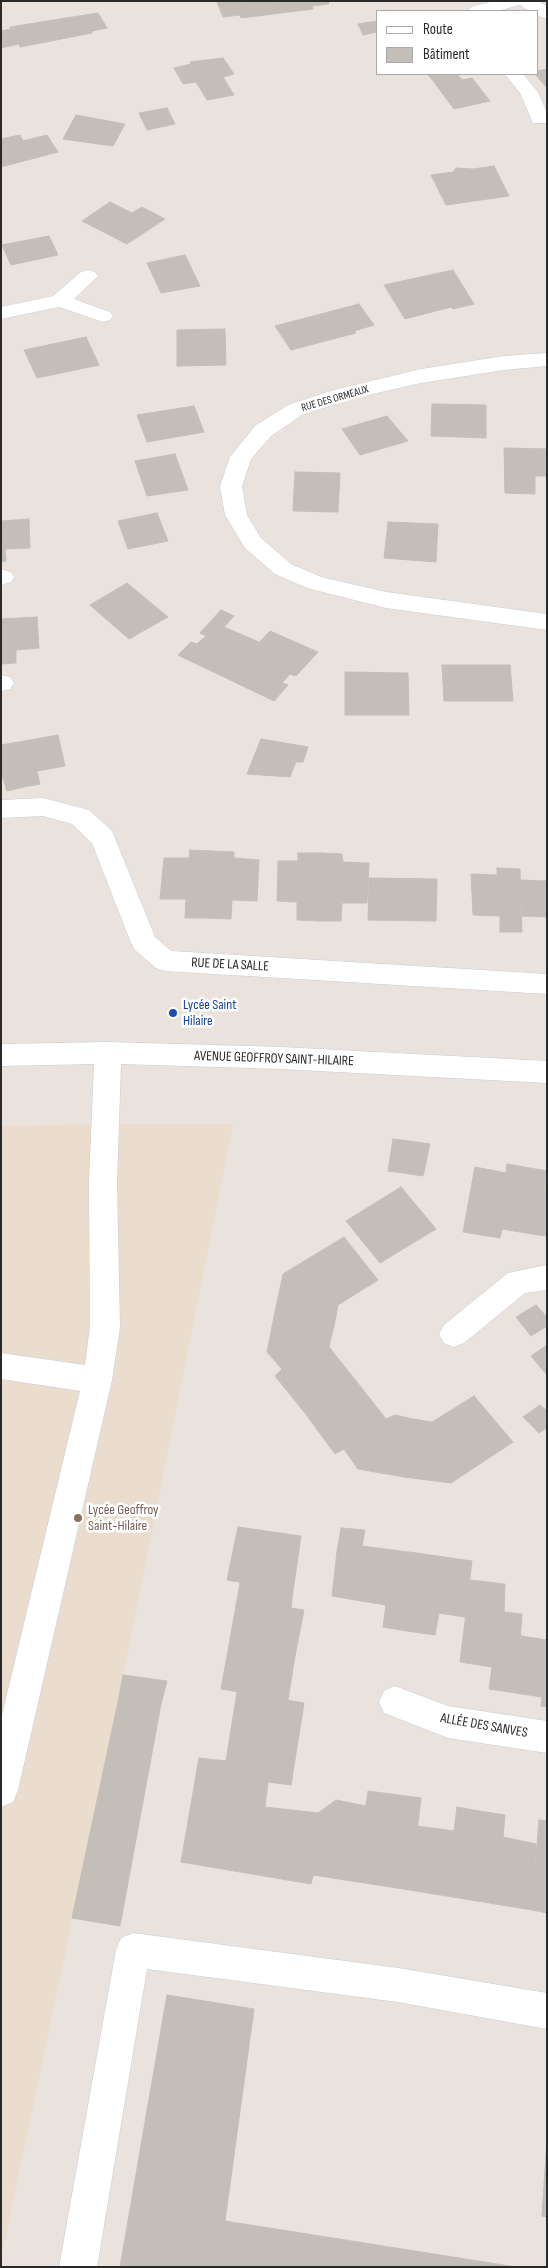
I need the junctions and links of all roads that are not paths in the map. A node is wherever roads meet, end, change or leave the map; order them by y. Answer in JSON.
{"nodes":[{"id":1,"x":516,"y":1,"type":"edge"},
{"id":2,"x":525,"y":1,"type":"edge"},
{"id":3,"x":481,"y":10,"type":"edge"},
{"id":4,"x":547,"y":14,"type":"edge"},
{"id":5,"x":515,"y":75,"type":"edge"},
{"id":6,"x":540,"y":119,"type":"dead end"},
{"id":7,"x":88,"y":276,"type":"dead end"},
{"id":8,"x":60,"y":301,"type":"junction"},
{"id":9,"x":1,"y":313,"type":"edge"},
{"id":10,"x":103,"y":316,"type":"dead end"},
{"id":11,"x":547,"y":359,"type":"edge"},
{"id":12,"x":547,"y":622,"type":"edge"},
{"id":13,"x":1,"y":809,"type":"edge"},
{"id":14,"x":547,"y":984,"type":"edge"},
{"id":15,"x":108,"y":1053,"type":"junction"},
{"id":16,"x":1,"y":1055,"type":"edge"},
{"id":17,"x":547,"y":1072,"type":"edge"},
{"id":18,"x":547,"y":1277,"type":"edge"},
{"id":19,"x":454,"y":1334,"type":"dead end"},
{"id":20,"x":1,"y":1366,"type":"edge"},
{"id":21,"x":97,"y":1380,"type":"junction"},
{"id":22,"x":395,"y":1702,"type":"dead end"},
{"id":23,"x":547,"y":1737,"type":"edge"},
{"id":24,"x":1,"y":1790,"type":"edge"},
{"id":25,"x":547,"y":2011,"type":"edge"},
{"id":26,"x":78,"y":2267,"type":"edge"}],
"edges":[{"from":1,"to":3,"type":"street"},
{"from":2,"to":4,"type":"street"},
{"from":5,"to":6,"type":"street"},
{"from":7,"to":8,"type":"street"},
{"from":8,"to":9,"type":"street"},
{"from":8,"to":10,"type":"street"},
{"from":11,"to":12,"type":"street","name":"RUE DES ORMEAUX"},
{"from":13,"to":14,"type":"street","name":"RUE DE LA SALLE"},
{"from":15,"to":16,"type":"street","name":"AVENUE GEOFFROY SAINT-HILAIRE"},
{"from":15,"to":17,"type":"street","name":"AVENUE GEOFFROY SAINT-HILAIRE"},
{"from":15,"to":21,"type":"street"},
{"from":18,"to":19,"type":"street"},
{"from":20,"to":21,"type":"street"},
{"from":21,"to":24,"type":"street"},
{"from":22,"to":23,"type":"street","name":"ALLÉE DES SANVES"},
{"from":25,"to":26,"type":"street"}]}
